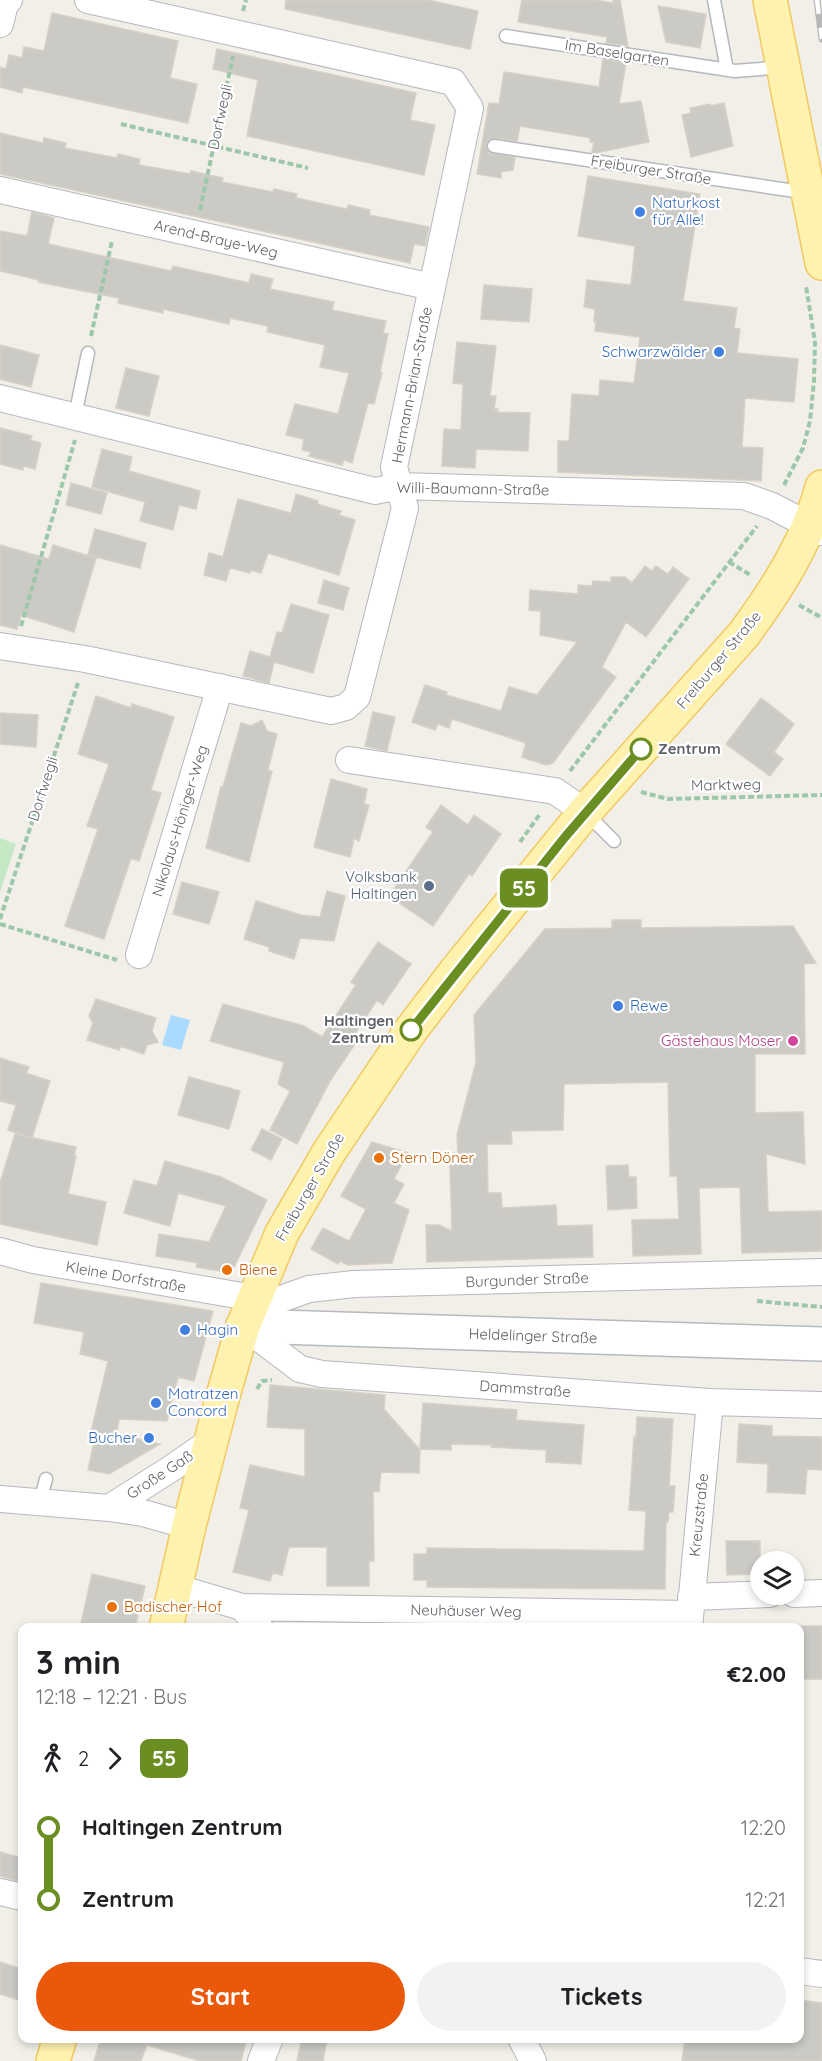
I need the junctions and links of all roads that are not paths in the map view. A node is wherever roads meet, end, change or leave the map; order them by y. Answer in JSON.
{"nodes":[{"id":1,"x":9,"y":0,"type":"edge"},
{"id":2,"x":88,"y":0,"type":"edge"},
{"id":3,"x":714,"y":0,"type":"edge"},
{"id":4,"x":770,"y":0,"type":"edge"},
{"id":5,"x":0,"y":24,"type":"edge"},
{"id":6,"x":506,"y":36,"type":"dead end"},
{"id":7,"x":784,"y":65,"type":"junction"},
{"id":8,"x":728,"y":70,"type":"junction"},
{"id":9,"x":494,"y":146,"type":"dead end"},
{"id":10,"x":0,"y":190,"type":"edge"},
{"id":11,"x":809,"y":193,"type":"junction"},
{"id":12,"x":822,"y":263,"type":"edge"},
{"id":13,"x":432,"y":287,"type":"junction"},
{"id":14,"x":88,"y":353,"type":"road end"},
{"id":15,"x":0,"y":398,"type":"edge"},
{"id":16,"x":78,"y":417,"type":"junction"},
{"id":17,"x":400,"y":486,"type":"junction"},
{"id":18,"x":822,"y":487,"type":"edge"},
{"id":19,"x":815,"y":528,"type":"edge"},
{"id":20,"x":8,"y":646,"type":"edge"},
{"id":21,"x":220,"y":687,"type":"junction"},
{"id":22,"x":350,"y":760,"type":"dead end"},
{"id":23,"x":585,"y":812,"type":"junction"},
{"id":24,"x":614,"y":841,"type":"dead end"},
{"id":25,"x":139,"y":955,"type":"road end"},
{"id":26,"x":0,"y":1251,"type":"edge"},
{"id":27,"x":822,"y":1272,"type":"edge"},
{"id":28,"x":248,"y":1312,"type":"junction"},
{"id":29,"x":822,"y":1344,"type":"edge"},
{"id":30,"x":710,"y":1402,"type":"junction"},
{"id":31,"x":822,"y":1405,"type":"edge"},
{"id":32,"x":211,"y":1441,"type":"junction"},
{"id":33,"x":0,"y":1499,"type":"edge"},
{"id":34,"x":108,"y":1508,"type":"junction"},
{"id":35,"x":189,"y":1526,"type":"junction"},
{"id":36,"x":174,"y":1587,"type":"junction"},
{"id":37,"x":822,"y":1593,"type":"edge"},
{"id":38,"x":804,"y":1594,"type":"edge"},
{"id":39,"x":750,"y":1599,"type":"edge"},
{"id":40,"x":243,"y":1607,"type":"junction"},
{"id":41,"x":690,"y":1613,"type":"edge"},
{"id":42,"x":167,"y":1623,"type":"edge"},
{"id":43,"x":256,"y":1623,"type":"edge"},
{"id":44,"x":0,"y":1892,"type":"edge"},
{"id":45,"x":18,"y":1896,"type":"edge"},
{"id":46,"x":804,"y":1972,"type":"edge"},
{"id":47,"x":822,"y":1974,"type":"edge"},
{"id":48,"x":58,"y":2043,"type":"edge"},
{"id":49,"x":268,"y":2043,"type":"edge"},
{"id":50,"x":524,"y":2043,"type":"edge"},
{"id":51,"x":53,"y":2061,"type":"edge"},
{"id":52,"x":261,"y":2061,"type":"edge"},
{"id":53,"x":533,"y":2061,"type":"edge"}],
"edges":[{"from":1,"to":5,"type":"street"},
{"from":2,"to":13,"type":"street","name":"Hermann-Brian-Straße"},
{"from":3,"to":8,"type":"lane"},
{"from":4,"to":7,"type":"main road"},
{"from":6,"to":8,"type":"lane","name":"Im Baselgarten"},
{"from":7,"to":8,"type":"lane","name":"Im Baselgarten"},
{"from":7,"to":11,"type":"main road"},
{"from":9,"to":11,"type":"lane","name":"Freiburger Straße"},
{"from":10,"to":13,"type":"street","name":"Arend-Braye-Weg"},
{"from":11,"to":12,"type":"main road"},
{"from":13,"to":17,"type":"street","name":"Hermann-Brian-Straße"},
{"from":14,"to":16,"type":"lane"},
{"from":15,"to":16,"type":"street","name":"Willi-Baumann-Straße"},
{"from":16,"to":17,"type":"street","name":"Willi-Baumann-Straße"},
{"from":17,"to":19,"type":"street","name":"Willi-Baumann-Straße"},
{"from":17,"to":21,"type":"street","name":"Hermann-Brian-Straße"},
{"from":18,"to":19,"type":"main road","name":"Freiburger Straße"},
{"from":19,"to":23,"type":"main road","name":"Freiburger Straße"},
{"from":20,"to":21,"type":"street","name":"Hermann-Brian-Straße"},
{"from":21,"to":25,"type":"street","name":"Nikolaus-Höniger-Weg"},
{"from":22,"to":23,"type":"street"},
{"from":23,"to":24,"type":"lane"},
{"from":23,"to":28,"type":"main road","name":"Freiburger Straße"},
{"from":26,"to":28,"type":"street","name":"Kleine Dorfstraße"},
{"from":27,"to":28,"type":"street","name":"Burgunder Straße"},
{"from":28,"to":29,"type":"street","name":"Heldelinger Straße"},
{"from":28,"to":30,"type":"street","name":"Dammstraße"},
{"from":28,"to":32,"type":"main road","name":"Freiburger Straße"},
{"from":30,"to":31,"type":"street","name":"Dammstraße"},
{"from":30,"to":41,"type":"street","name":"Kreuzstraße"},
{"from":32,"to":34,"type":"street","name":"Große Gaß"},
{"from":32,"to":35,"type":"main road","name":"Freiburger Straße"},
{"from":33,"to":34,"type":"street","name":"Große Gaß"},
{"from":34,"to":35,"type":"street","name":"Große Gaß"},
{"from":35,"to":36,"type":"main road","name":"Freiburger Straße"},
{"from":36,"to":40,"type":"street","name":"Neuhäuser Weg"},
{"from":36,"to":42,"type":"main road","name":"Freiburger Straße"},
{"from":37,"to":38,"type":"street"},
{"from":39,"to":41,"type":"street","name":"Neuhäuser Weg"},
{"from":40,"to":41,"type":"street","name":"Neuhäuser Weg"},
{"from":40,"to":43,"type":"street"},
{"from":44,"to":45,"type":"street"},
{"from":46,"to":47,"type":"street"},
{"from":48,"to":51,"type":"main road"},
{"from":49,"to":52,"type":"street"},
{"from":50,"to":53,"type":"street"}]}
